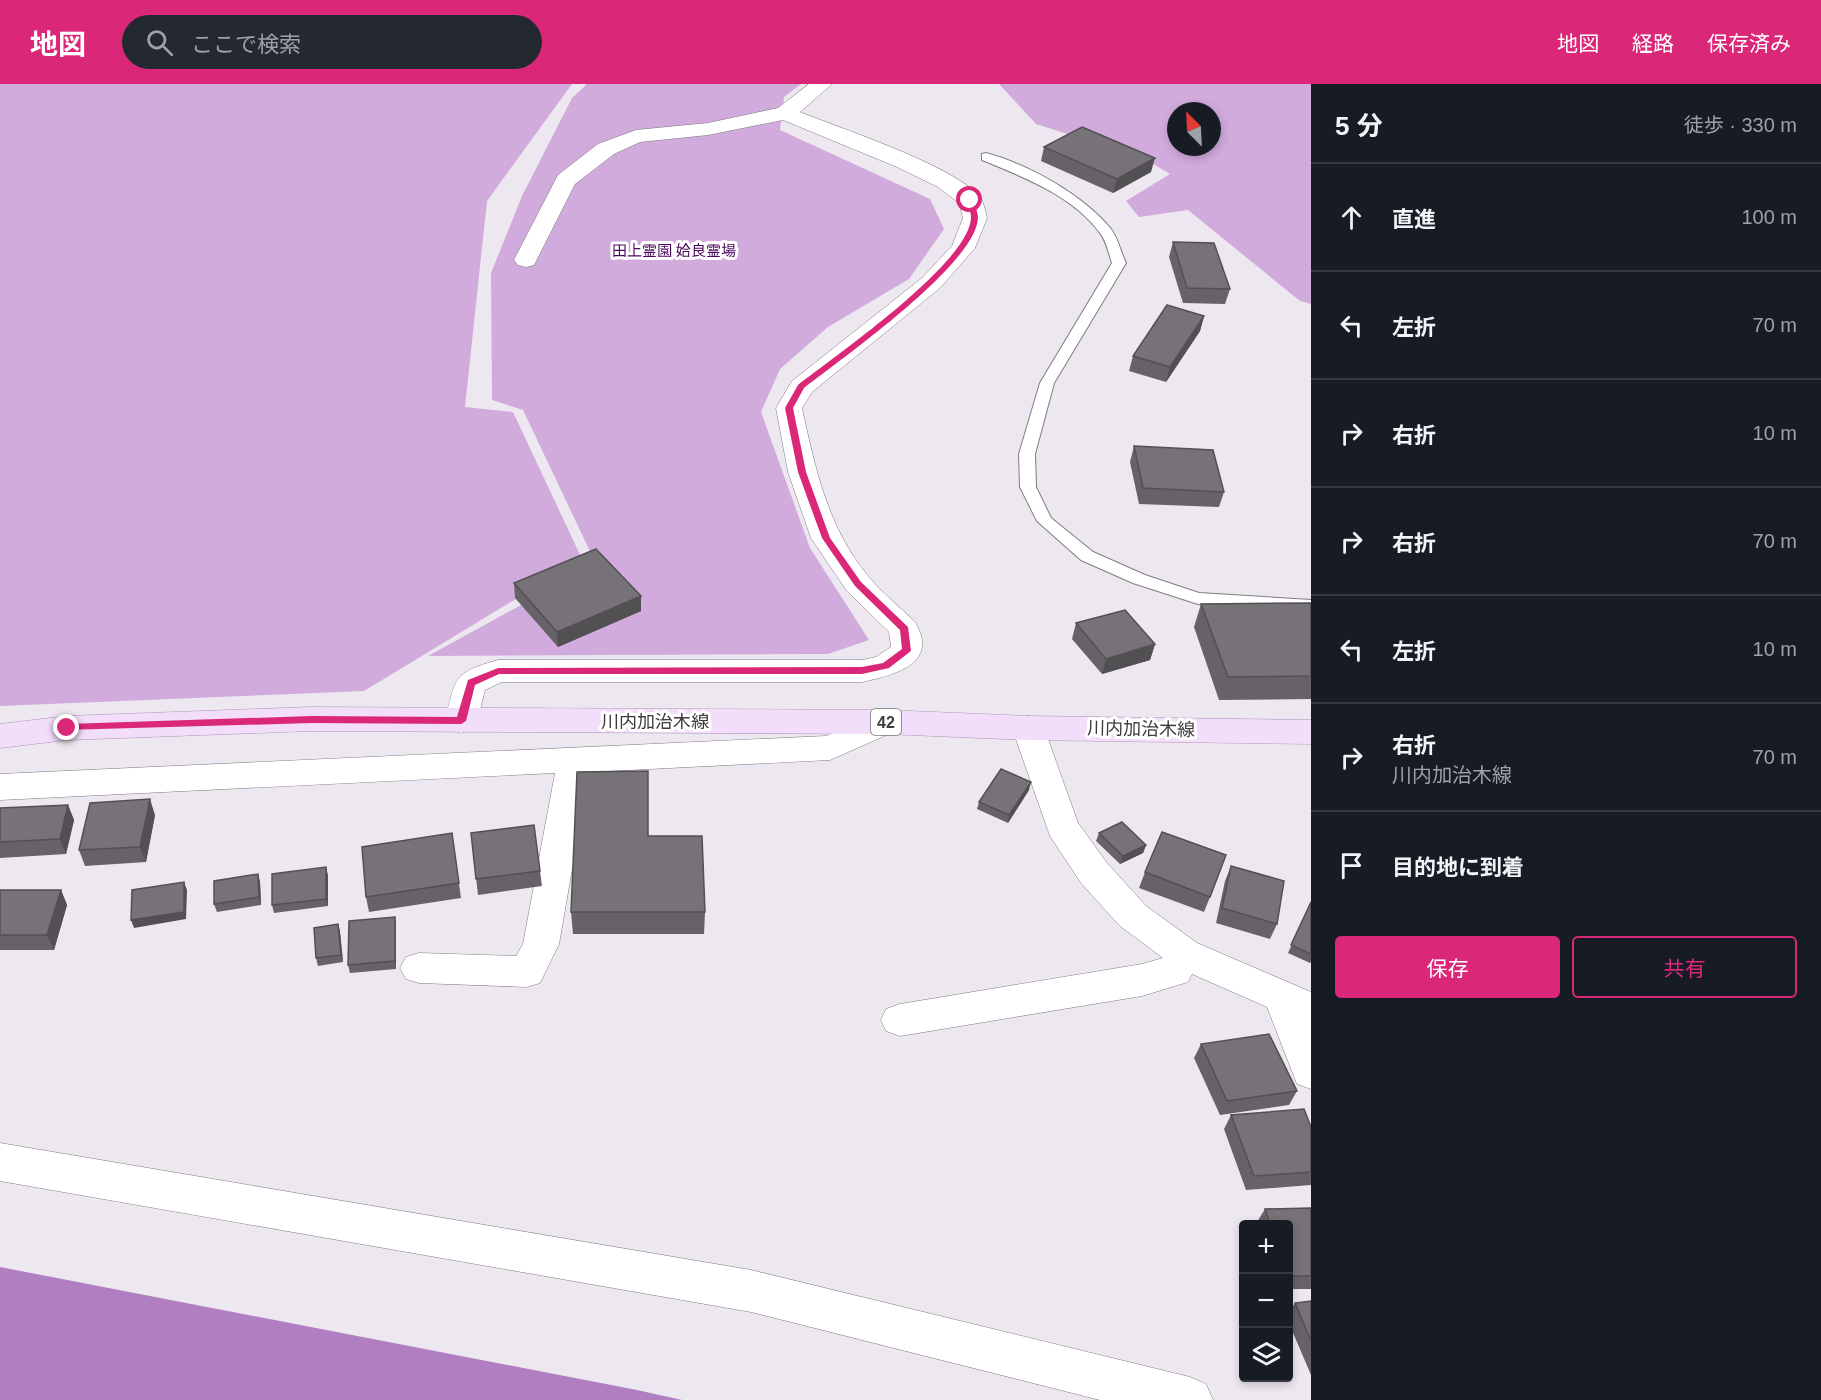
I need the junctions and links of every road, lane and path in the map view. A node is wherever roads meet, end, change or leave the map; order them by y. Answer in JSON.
{"nodes":[{"id":1,"x":822,"y":84,"type":"edge"},
{"id":2,"x":785,"y":113,"type":"junction"},
{"id":3,"x":986,"y":157,"type":"dead end"},
{"id":4,"x":526,"y":260,"type":"dead end"},
{"id":5,"x":1311,"y":606,"type":"edge"},
{"id":6,"x":461,"y":721,"type":"junction"},
{"id":7,"x":886,"y":722,"type":"junction"},
{"id":8,"x":1028,"y":728,"type":"junction"},
{"id":9,"x":1311,"y":732,"type":"edge"},
{"id":10,"x":0,"y":736,"type":"edge"},
{"id":11,"x":574,"y":760,"type":"junction"},
{"id":12,"x":0,"y":787,"type":"edge"},
{"id":13,"x":1184,"y":954,"type":"junction"},
{"id":14,"x":419,"y":968,"type":"dead end"},
{"id":15,"x":1296,"y":1003,"type":"edge"},
{"id":16,"x":900,"y":1020,"type":"dead end"},
{"id":17,"x":1311,"y":1072,"type":"edge"},
{"id":18,"x":0,"y":1161,"type":"edge"},
{"id":19,"x":1190,"y":1400,"type":"edge"}],
"edges":[{"from":1,"to":2,"type":"street"},
{"from":2,"to":4,"type":"street"},
{"from":2,"to":6,"type":"street"},
{"from":3,"to":5,"type":"lane"},
{"from":6,"to":7,"type":"main road","name":"川内加治木線","number":"42"},
{"from":6,"to":10,"type":"main road","name":"川内加治木線","number":"42"},
{"from":7,"to":8,"type":"main road","name":"川内加治木線","number":"42"},
{"from":7,"to":11,"type":"street"},
{"from":8,"to":9,"type":"main road","name":"川内加治木線","number":"42"},
{"from":8,"to":13,"type":"street"},
{"from":11,"to":12,"type":"street"},
{"from":11,"to":14,"type":"street"},
{"from":13,"to":15,"type":"street"},
{"from":13,"to":16,"type":"street"},
{"from":15,"to":17,"type":"street"},
{"from":18,"to":19,"type":"street"}]}
